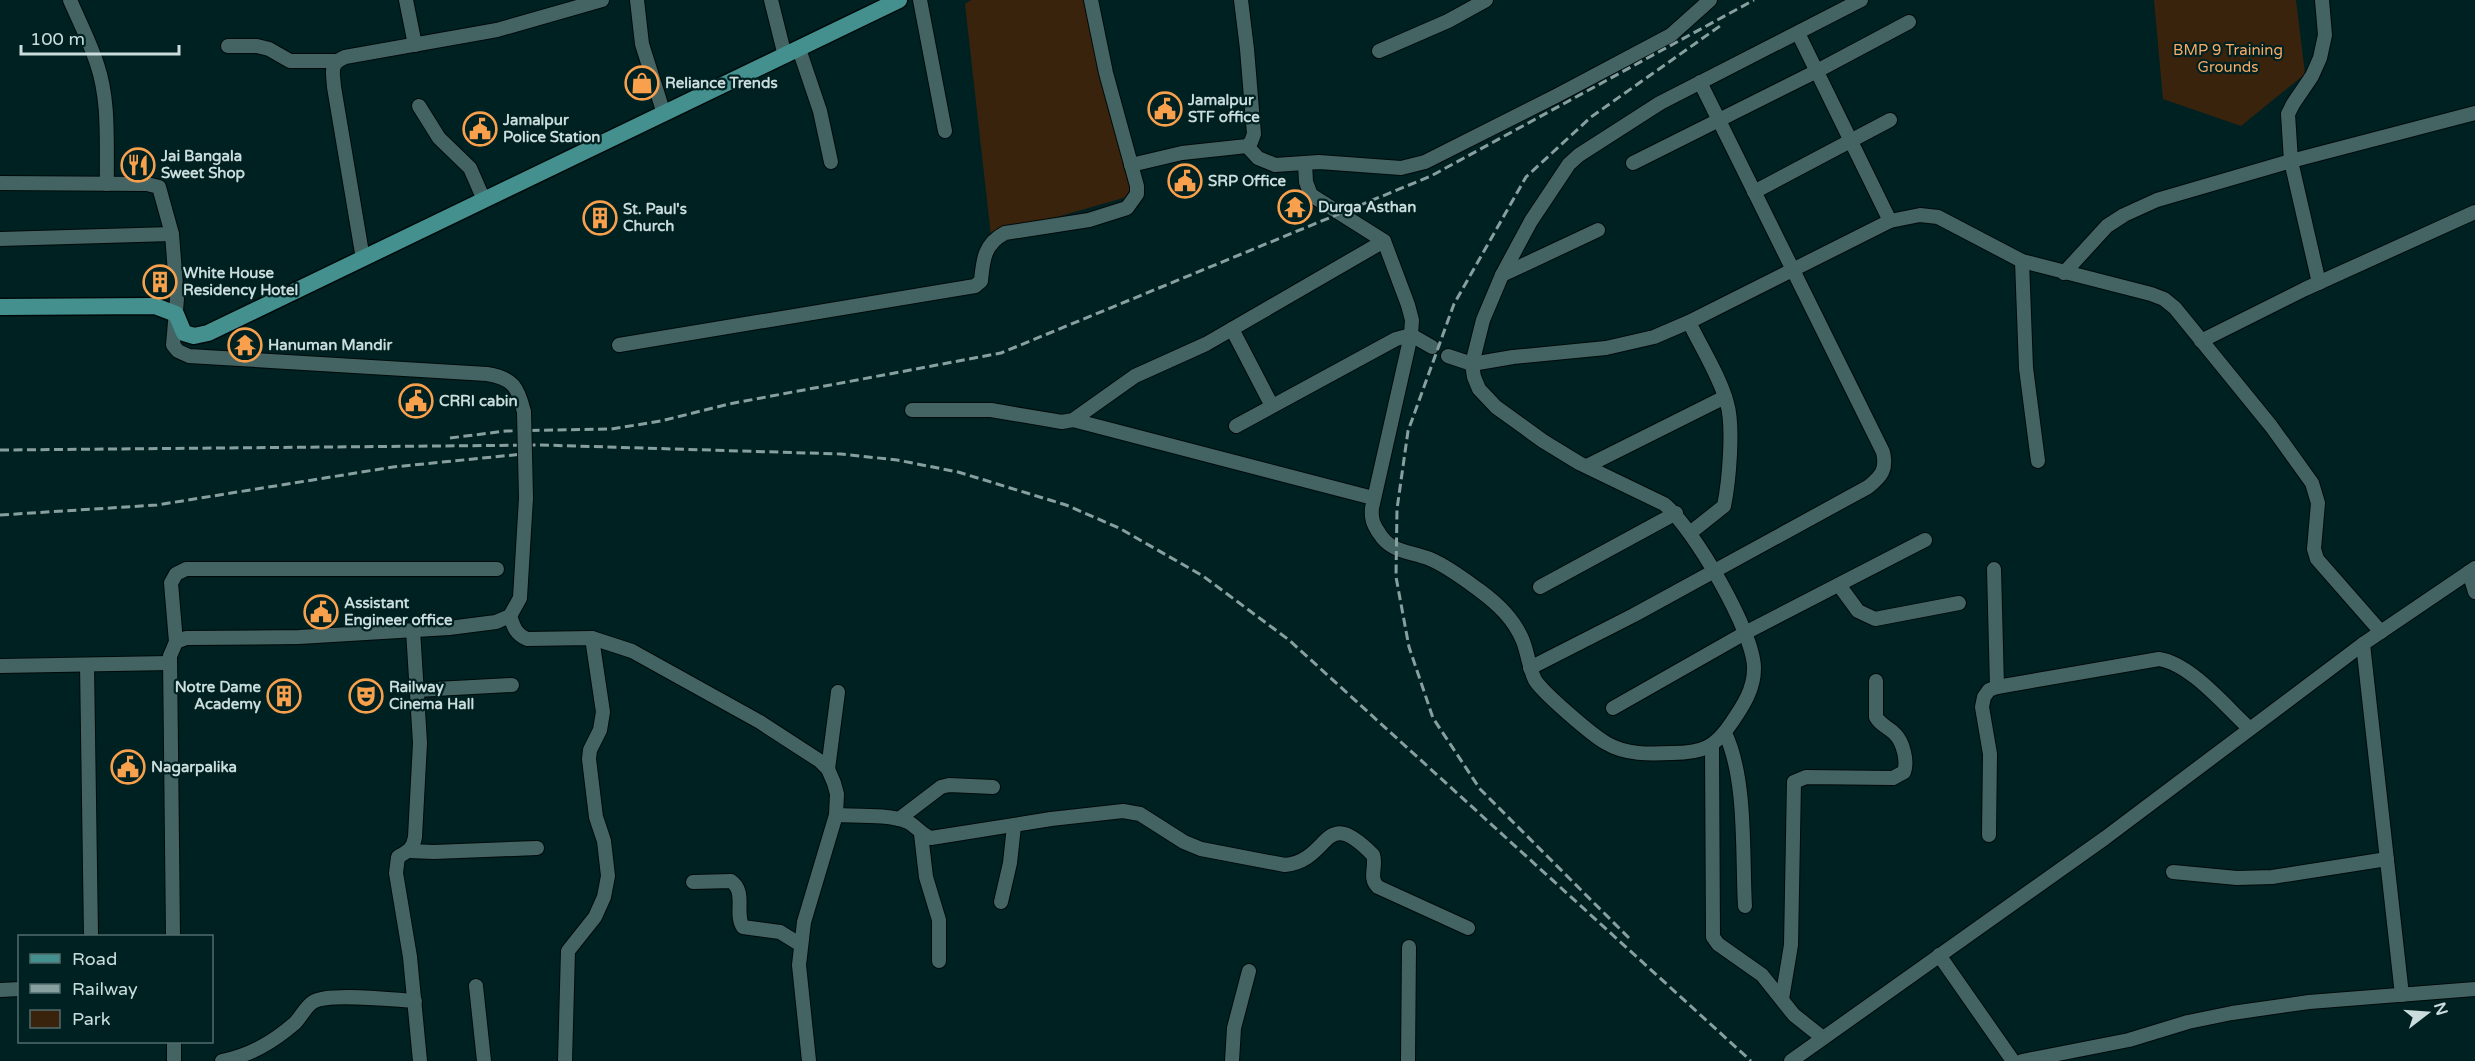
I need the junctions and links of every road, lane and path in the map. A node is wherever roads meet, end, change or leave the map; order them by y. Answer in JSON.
{"nodes":[{"id":1,"x":70,"y":0,"type":"edge"},
{"id":2,"x":406,"y":0,"type":"edge"},
{"id":3,"x":602,"y":0,"type":"edge"},
{"id":4,"x":638,"y":0,"type":"edge"},
{"id":5,"x":771,"y":0,"type":"edge"},
{"id":6,"x":899,"y":0,"type":"edge"},
{"id":7,"x":920,"y":0,"type":"edge"},
{"id":8,"x":1091,"y":0,"type":"edge"},
{"id":9,"x":1241,"y":0,"type":"edge"},
{"id":10,"x":1486,"y":0,"type":"edge"},
{"id":11,"x":1861,"y":0,"type":"edge"},
{"id":12,"x":2322,"y":0,"type":"edge"},
{"id":13,"x":1701,"y":3,"type":"edge"},
{"id":14,"x":1909,"y":22,"type":"dead end"},
{"id":15,"x":1798,"y":33,"type":"junction"},
{"id":16,"x":415,"y":45,"type":"junction"},
{"id":17,"x":228,"y":46,"type":"dead end"},
{"id":18,"x":1379,"y":51,"type":"dead end"},
{"id":19,"x":792,"y":52,"type":"junction"},
{"id":20,"x":336,"y":61,"type":"junction"},
{"id":21,"x":1817,"y":71,"type":"junction"},
{"id":22,"x":1700,"y":82,"type":"junction"},
{"id":23,"x":419,"y":106,"type":"dead end"},
{"id":24,"x":2475,"y":113,"type":"edge"},
{"id":25,"x":664,"y":114,"type":"junction"},
{"id":26,"x":1719,"y":119,"type":"junction"},
{"id":27,"x":1890,"y":120,"type":"dead end"},
{"id":28,"x":945,"y":131,"type":"dead end"},
{"id":29,"x":1851,"y":142,"type":"junction"},
{"id":30,"x":1247,"y":146,"type":"junction"},
{"id":31,"x":2291,"y":161,"type":"junction"},
{"id":32,"x":831,"y":162,"type":"dead end"},
{"id":33,"x":1633,"y":163,"type":"dead end"},
{"id":34,"x":1305,"y":164,"type":"junction"},
{"id":35,"x":1131,"y":165,"type":"junction"},
{"id":36,"x":0,"y":183,"type":"edge"},
{"id":37,"x":107,"y":184,"type":"junction"},
{"id":38,"x":1754,"y":192,"type":"junction"},
{"id":39,"x":484,"y":200,"type":"junction"},
{"id":40,"x":2475,"y":212,"type":"edge"},
{"id":41,"x":1890,"y":221,"type":"junction"},
{"id":42,"x":1598,"y":230,"type":"dead end"},
{"id":43,"x":172,"y":234,"type":"junction"},
{"id":44,"x":0,"y":239,"type":"edge"},
{"id":45,"x":1384,"y":242,"type":"junction"},
{"id":46,"x":363,"y":259,"type":"junction"},
{"id":47,"x":2022,"y":261,"type":"junction"},
{"id":48,"x":1792,"y":271,"type":"junction"},
{"id":49,"x":2064,"y":273,"type":"junction"},
{"id":50,"x":1502,"y":274,"type":"junction"},
{"id":51,"x":2319,"y":283,"type":"junction"},
{"id":52,"x":0,"y":307,"type":"edge"},
{"id":53,"x":176,"y":314,"type":"junction"},
{"id":54,"x":1689,"y":322,"type":"junction"},
{"id":55,"x":1233,"y":329,"type":"junction"},
{"id":56,"x":208,"y":333,"type":"junction"},
{"id":57,"x":1411,"y":335,"type":"junction"},
{"id":58,"x":2201,"y":341,"type":"junction"},
{"id":59,"x":619,"y":345,"type":"dead end"},
{"id":60,"x":1432,"y":347,"type":"dead end"},
{"id":61,"x":1448,"y":356,"type":"dead end"},
{"id":62,"x":203,"y":357,"type":"junction"},
{"id":63,"x":1472,"y":364,"type":"junction"},
{"id":64,"x":1725,"y":397,"type":"junction"},
{"id":65,"x":1272,"y":406,"type":"junction"},
{"id":66,"x":912,"y":410,"type":"dead end"},
{"id":67,"x":1073,"y":420,"type":"junction"},
{"id":68,"x":1236,"y":426,"type":"dead end"},
{"id":69,"x":2038,"y":461,"type":"dead end"},
{"id":70,"x":1587,"y":466,"type":"junction"},
{"id":71,"x":1373,"y":498,"type":"junction"},
{"id":72,"x":1676,"y":513,"type":"junction"},
{"id":73,"x":1690,"y":533,"type":"junction"},
{"id":74,"x":1925,"y":540,"type":"dead end"},
{"id":75,"x":497,"y":569,"type":"dead end"},
{"id":76,"x":1994,"y":569,"type":"dead end"},
{"id":77,"x":2472,"y":570,"type":"edge"},
{"id":78,"x":1713,"y":572,"type":"junction"},
{"id":79,"x":1839,"y":585,"type":"junction"},
{"id":80,"x":1540,"y":587,"type":"dead end"},
{"id":81,"x":2475,"y":592,"type":"edge"},
{"id":82,"x":1959,"y":603,"type":"dead end"},
{"id":83,"x":510,"y":616,"type":"junction"},
{"id":84,"x":413,"y":630,"type":"junction"},
{"id":85,"x":2380,"y":632,"type":"junction"},
{"id":86,"x":1745,"y":633,"type":"junction"},
{"id":87,"x":592,"y":638,"type":"junction"},
{"id":88,"x":176,"y":642,"type":"junction"},
{"id":89,"x":2363,"y":644,"type":"junction"},
{"id":90,"x":170,"y":663,"type":"junction"},
{"id":91,"x":87,"y":664,"type":"junction"},
{"id":92,"x":0,"y":666,"type":"edge"},
{"id":93,"x":1530,"y":668,"type":"junction"},
{"id":94,"x":1876,"y":681,"type":"dead end"},
{"id":95,"x":512,"y":686,"type":"dead end"},
{"id":96,"x":1996,"y":687,"type":"junction"},
{"id":97,"x":417,"y":690,"type":"junction"},
{"id":98,"x":838,"y":692,"type":"dead end"},
{"id":99,"x":1613,"y":708,"type":"dead end"},
{"id":100,"x":2249,"y":728,"type":"junction"},
{"id":101,"x":1725,"y":733,"type":"junction"},
{"id":102,"x":1712,"y":745,"type":"junction"},
{"id":103,"x":828,"y":769,"type":"junction"},
{"id":104,"x":993,"y":787,"type":"dead end"},
{"id":105,"x":836,"y":815,"type":"junction"},
{"id":106,"x":899,"y":819,"type":"junction"},
{"id":107,"x":1014,"y":826,"type":"junction"},
{"id":108,"x":921,"y":834,"type":"junction"},
{"id":109,"x":1989,"y":835,"type":"dead end"},
{"id":110,"x":537,"y":848,"type":"dead end"},
{"id":111,"x":410,"y":851,"type":"junction"},
{"id":112,"x":2387,"y":859,"type":"junction"},
{"id":113,"x":2173,"y":873,"type":"dead end"},
{"id":114,"x":693,"y":882,"type":"dead end"},
{"id":115,"x":1001,"y":902,"type":"dead end"},
{"id":116,"x":1745,"y":906,"type":"dead end"},
{"id":117,"x":1468,"y":928,"type":"dead end"},
{"id":118,"x":91,"y":935,"type":"edge"},
{"id":119,"x":173,"y":935,"type":"edge"},
{"id":120,"x":801,"y":945,"type":"junction"},
{"id":121,"x":1409,"y":947,"type":"dead end"},
{"id":122,"x":1939,"y":955,"type":"junction"},
{"id":123,"x":939,"y":961,"type":"dead end"},
{"id":124,"x":1249,"y":971,"type":"dead end"},
{"id":125,"x":476,"y":986,"type":"dead end"},
{"id":126,"x":18,"y":989,"type":"edge"},
{"id":127,"x":2475,"y":989,"type":"edge"},
{"id":128,"x":0,"y":990,"type":"edge"},
{"id":129,"x":2402,"y":995,"type":"junction"},
{"id":130,"x":1782,"y":999,"type":"junction"},
{"id":131,"x":415,"y":1001,"type":"junction"},
{"id":132,"x":1823,"y":1038,"type":"junction"},
{"id":133,"x":174,"y":1043,"type":"edge"},
{"id":134,"x":240,"y":1059,"type":"edge"},
{"id":135,"x":174,"y":1061,"type":"edge"},
{"id":136,"x":222,"y":1061,"type":"edge"},
{"id":137,"x":420,"y":1061,"type":"edge"},
{"id":138,"x":473,"y":1061,"type":"edge"},
{"id":139,"x":478,"y":1061,"type":"edge"},
{"id":140,"x":484,"y":1061,"type":"edge"},
{"id":141,"x":565,"y":1061,"type":"edge"},
{"id":142,"x":809,"y":1061,"type":"edge"},
{"id":143,"x":1232,"y":1061,"type":"edge"},
{"id":144,"x":1408,"y":1061,"type":"edge"},
{"id":145,"x":1791,"y":1061,"type":"edge"},
{"id":146,"x":2013,"y":1061,"type":"edge"},
{"id":147,"x":2022,"y":1061,"type":"edge"}],
"edges":[{"from":1,"to":37,"type":"street"},
{"from":2,"to":16,"type":"street"},
{"from":3,"to":16,"type":"street"},
{"from":4,"to":25,"type":"street"},
{"from":5,"to":19,"type":"street"},
{"from":6,"to":19,"type":"main road"},
{"from":7,"to":28,"type":"street"},
{"from":8,"to":35,"type":"street"},
{"from":9,"to":30,"type":"street"},
{"from":10,"to":18,"type":"street"},
{"from":11,"to":15,"type":"street"},
{"from":12,"to":31,"type":"street"},
{"from":13,"to":34,"type":"street"},
{"from":14,"to":21,"type":"street"},
{"from":15,"to":21,"type":"street"},
{"from":15,"to":22,"type":"street"},
{"from":16,"to":20,"type":"street"},
{"from":17,"to":20,"type":"street"},
{"from":19,"to":25,"type":"main road"},
{"from":19,"to":32,"type":"street"},
{"from":20,"to":46,"type":"street"},
{"from":21,"to":26,"type":"street"},
{"from":21,"to":29,"type":"street"},
{"from":22,"to":26,"type":"street"},
{"from":22,"to":50,"type":"street"},
{"from":23,"to":39,"type":"street"},
{"from":24,"to":31,"type":"street"},
{"from":25,"to":39,"type":"main road"},
{"from":26,"to":33,"type":"street"},
{"from":26,"to":38,"type":"street"},
{"from":27,"to":29,"type":"street"},
{"from":29,"to":38,"type":"street"},
{"from":29,"to":41,"type":"street"},
{"from":30,"to":34,"type":"street"},
{"from":30,"to":35,"type":"street"},
{"from":31,"to":49,"type":"street"},
{"from":31,"to":51,"type":"street"},
{"from":34,"to":45,"type":"street"},
{"from":35,"to":59,"type":"street"},
{"from":36,"to":37,"type":"street"},
{"from":37,"to":43,"type":"street"},
{"from":38,"to":48,"type":"street"},
{"from":39,"to":46,"type":"main road"},
{"from":40,"to":51,"type":"street"},
{"from":41,"to":47,"type":"street"},
{"from":41,"to":48,"type":"street"},
{"from":42,"to":50,"type":"street"},
{"from":43,"to":44,"type":"street"},
{"from":43,"to":53,"type":"street"},
{"from":45,"to":55,"type":"street"},
{"from":45,"to":57,"type":"street"},
{"from":46,"to":56,"type":"main road"},
{"from":47,"to":49,"type":"street"},
{"from":47,"to":69,"type":"street"},
{"from":48,"to":54,"type":"street"},
{"from":48,"to":78,"type":"street"},
{"from":49,"to":58,"type":"street"},
{"from":50,"to":63,"type":"street"},
{"from":51,"to":58,"type":"street"},
{"from":52,"to":53,"type":"main road"},
{"from":53,"to":56,"type":"main road"},
{"from":53,"to":62,"type":"street"},
{"from":54,"to":63,"type":"street"},
{"from":54,"to":64,"type":"street"},
{"from":55,"to":65,"type":"street"},
{"from":55,"to":67,"type":"street"},
{"from":56,"to":62,"type":"street"},
{"from":57,"to":60,"type":"street"},
{"from":57,"to":65,"type":"street"},
{"from":57,"to":71,"type":"street"},
{"from":58,"to":85,"type":"street"},
{"from":61,"to":63,"type":"street"},
{"from":62,"to":83,"type":"street","bridge":true},
{"from":63,"to":70,"type":"street"},
{"from":64,"to":70,"type":"street"},
{"from":64,"to":73,"type":"street"},
{"from":65,"to":68,"type":"street"},
{"from":66,"to":67,"type":"street"},
{"from":67,"to":71,"type":"street"},
{"from":70,"to":72,"type":"street"},
{"from":71,"to":93,"type":"street"},
{"from":72,"to":73,"type":"street"},
{"from":72,"to":80,"type":"street"},
{"from":73,"to":78,"type":"street"},
{"from":74,"to":79,"type":"street"},
{"from":75,"to":88,"type":"street"},
{"from":76,"to":96,"type":"street"},
{"from":77,"to":81,"type":"street"},
{"from":77,"to":85,"type":"street"},
{"from":78,"to":86,"type":"street"},
{"from":78,"to":93,"type":"street"},
{"from":79,"to":82,"type":"street"},
{"from":79,"to":86,"type":"street"},
{"from":83,"to":84,"type":"street"},
{"from":83,"to":87,"type":"street"},
{"from":84,"to":88,"type":"street"},
{"from":84,"to":97,"type":"street"},
{"from":85,"to":89,"type":"street"},
{"from":86,"to":99,"type":"street"},
{"from":86,"to":101,"type":"street"},
{"from":87,"to":103,"type":"street"},
{"from":87,"to":141,"type":"street"},
{"from":88,"to":90,"type":"street"},
{"from":89,"to":100,"type":"street"},
{"from":89,"to":112,"type":"street"},
{"from":90,"to":91,"type":"street"},
{"from":90,"to":119,"type":"street"},
{"from":91,"to":92,"type":"street"},
{"from":91,"to":118,"type":"street"},
{"from":93,"to":102,"type":"street"},
{"from":94,"to":130,"type":"street"},
{"from":95,"to":97,"type":"street"},
{"from":96,"to":100,"type":"street"},
{"from":96,"to":109,"type":"street"},
{"from":97,"to":111,"type":"street"},
{"from":98,"to":103,"type":"street"},
{"from":100,"to":122,"type":"street"},
{"from":101,"to":102,"type":"street"},
{"from":101,"to":116,"type":"street"},
{"from":102,"to":130,"type":"street"},
{"from":103,"to":105,"type":"street"},
{"from":104,"to":106,"type":"street"},
{"from":105,"to":106,"type":"street"},
{"from":105,"to":120,"type":"street"},
{"from":106,"to":108,"type":"street"},
{"from":107,"to":108,"type":"street"},
{"from":107,"to":115,"type":"street"},
{"from":107,"to":117,"type":"street"},
{"from":108,"to":123,"type":"street"},
{"from":110,"to":111,"type":"street"},
{"from":111,"to":131,"type":"street"},
{"from":112,"to":113,"type":"street"},
{"from":112,"to":129,"type":"street"},
{"from":114,"to":120,"type":"street"},
{"from":120,"to":142,"type":"street"},
{"from":121,"to":144,"type":"street"},
{"from":122,"to":132,"type":"street"},
{"from":122,"to":146,"type":"street"},
{"from":124,"to":143,"type":"street"},
{"from":125,"to":140,"type":"street"},
{"from":126,"to":128,"type":"street"},
{"from":127,"to":129,"type":"street"},
{"from":129,"to":147,"type":"street"},
{"from":130,"to":132,"type":"street"},
{"from":131,"to":134,"type":"street"},
{"from":131,"to":137,"type":"street"},
{"from":132,"to":145,"type":"street"},
{"from":133,"to":135,"type":"street"},
{"from":134,"to":136,"type":"street"},
{"from":138,"to":139,"type":"street"}]}
